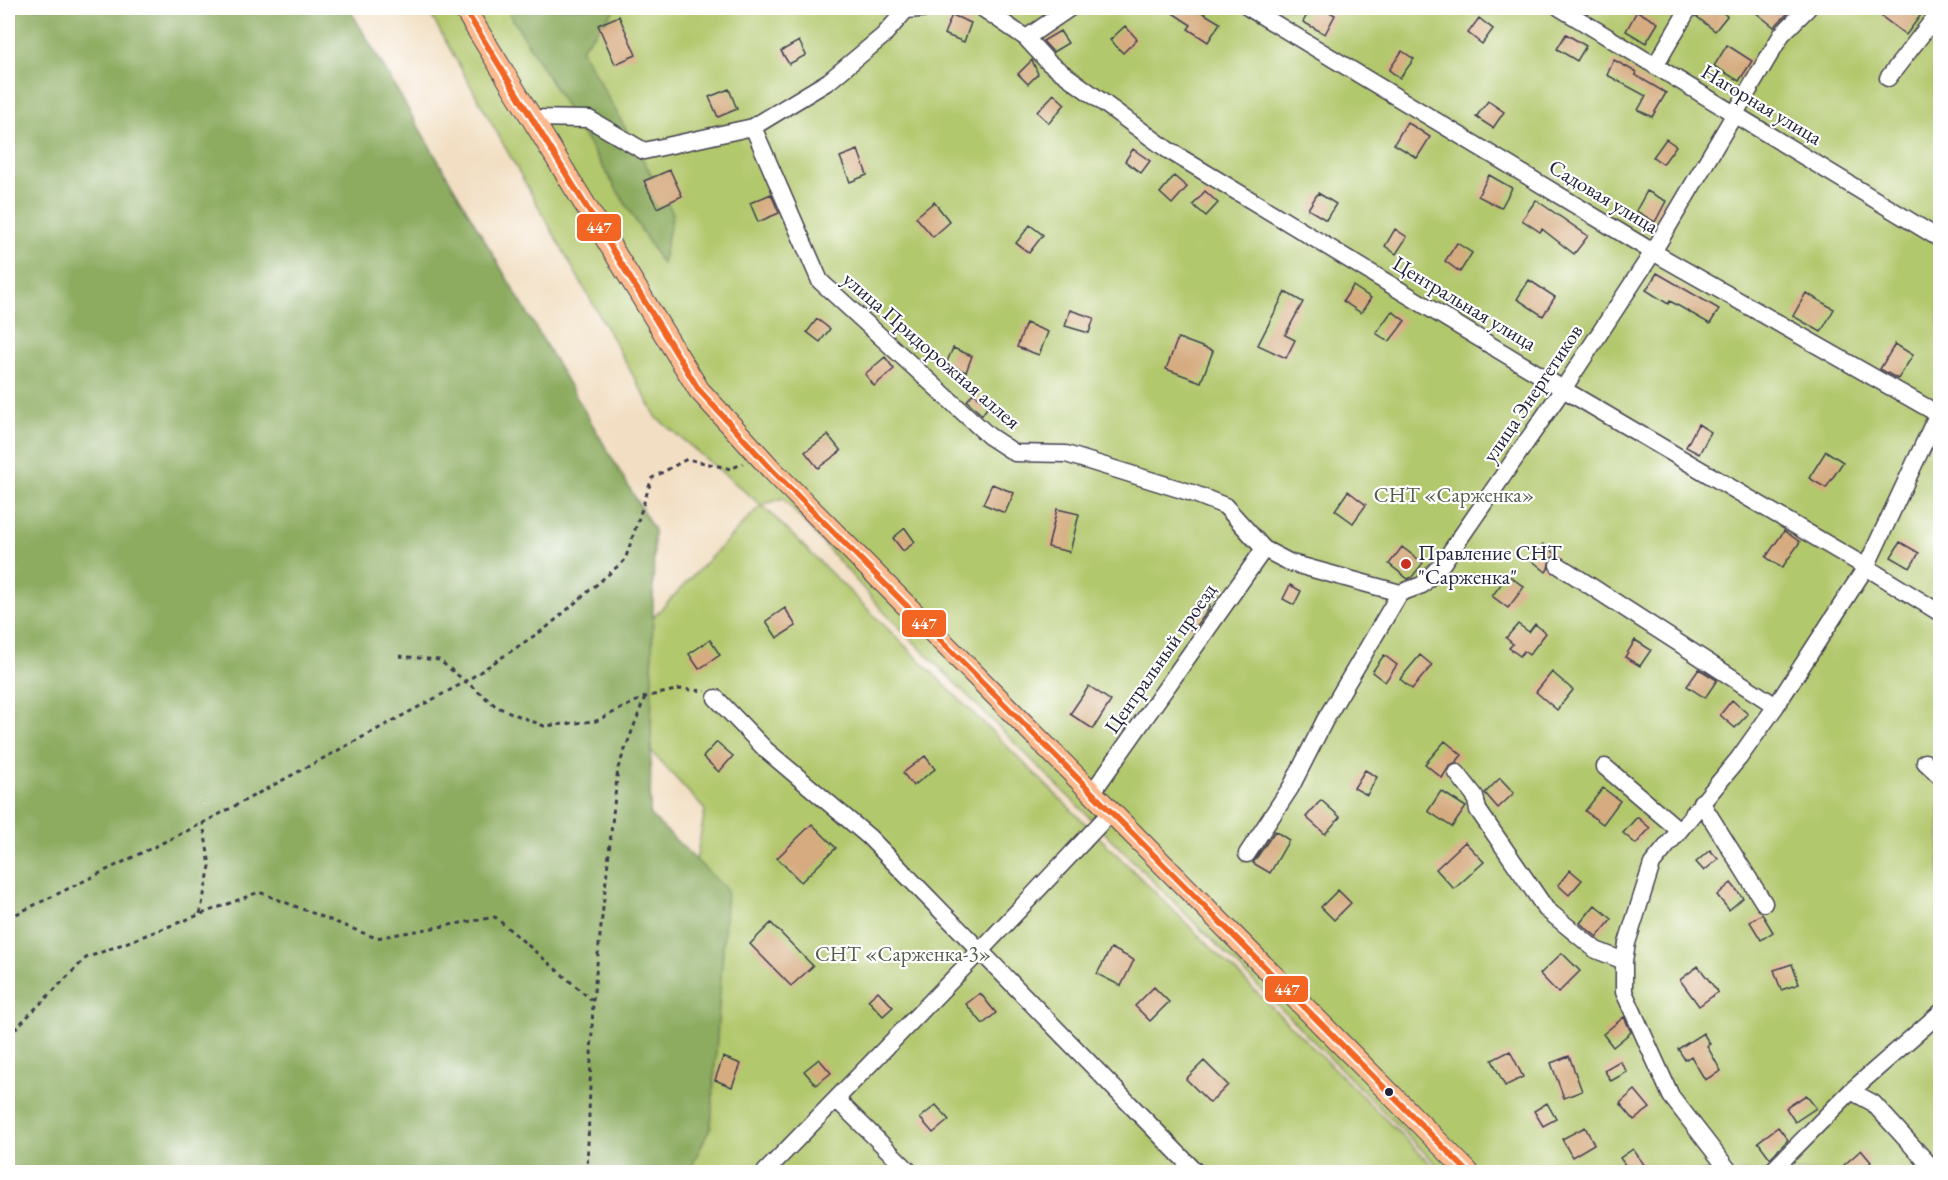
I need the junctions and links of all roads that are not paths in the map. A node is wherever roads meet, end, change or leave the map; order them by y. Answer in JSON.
{"nodes":[{"id":1,"x":464,"y":8,"type":"edge"},
{"id":2,"x":931,"y":8,"type":"edge"},
{"id":3,"x":982,"y":8,"type":"edge"},
{"id":4,"x":1070,"y":8,"type":"edge"},
{"id":5,"x":1249,"y":8,"type":"edge"},
{"id":6,"x":1560,"y":8,"type":"edge"},
{"id":7,"x":1689,"y":8,"type":"edge"},
{"id":8,"x":1808,"y":8,"type":"edge"},
{"id":9,"x":1941,"y":11,"type":"edge"},
{"id":10,"x":1026,"y":38,"type":"junction"},
{"id":11,"x":1655,"y":66,"type":"junction"},
{"id":12,"x":1888,"y":78,"type":"dead end"},
{"id":13,"x":1734,"y":113,"type":"junction"},
{"id":14,"x":532,"y":118,"type":"junction"},
{"id":15,"x":753,"y":126,"type":"junction"},
{"id":16,"x":1941,"y":238,"type":"edge"},
{"id":17,"x":1653,"y":252,"type":"junction"},
{"id":18,"x":1563,"y":389,"type":"junction"},
{"id":19,"x":1940,"y":413,"type":"edge"},
{"id":20,"x":1264,"y":549,"type":"junction"},
{"id":21,"x":1558,"y":565,"type":"dead end"},
{"id":22,"x":1866,"y":567,"type":"junction"},
{"id":23,"x":1400,"y":593,"type":"junction"},
{"id":24,"x":1941,"y":613,"type":"edge"},
{"id":25,"x":716,"y":698,"type":"road end"},
{"id":26,"x":1776,"y":706,"type":"junction"},
{"id":27,"x":1926,"y":762,"type":"dead end"},
{"id":28,"x":1605,"y":767,"type":"dead end"},
{"id":29,"x":1457,"y":773,"type":"dead end"},
{"id":30,"x":1941,"y":776,"type":"edge"},
{"id":31,"x":1092,"y":793,"type":"junction"},
{"id":32,"x":1701,"y":802,"type":"junction"},
{"id":33,"x":1111,"y":812,"type":"junction"},
{"id":34,"x":1679,"y":830,"type":"junction"},
{"id":35,"x":1247,"y":854,"type":"dead end"},
{"id":36,"x":1764,"y":903,"type":"dead end"},
{"id":37,"x":981,"y":950,"type":"junction"},
{"id":38,"x":1624,"y":961,"type":"junction"},
{"id":39,"x":1941,"y":1013,"type":"edge"},
{"id":40,"x":1851,"y":1091,"type":"junction"},
{"id":41,"x":837,"y":1100,"type":"junction"},
{"id":42,"x":765,"y":1173,"type":"edge"},
{"id":43,"x":910,"y":1173,"type":"edge"},
{"id":44,"x":1196,"y":1173,"type":"edge"},
{"id":45,"x":1467,"y":1173,"type":"edge"},
{"id":46,"x":1730,"y":1173,"type":"edge"},
{"id":47,"x":1771,"y":1173,"type":"edge"},
{"id":48,"x":1936,"y":1173,"type":"edge"}],
"edges":[{"from":1,"to":14,"type":"main road"},
{"from":2,"to":15,"type":"street"},
{"from":3,"to":10,"type":"street","name":"Центральная улица"},
{"from":4,"to":10,"type":"street"},
{"from":5,"to":17,"type":"street","name":"Садовая улица"},
{"from":6,"to":11,"type":"street","name":"Нагорная улица"},
{"from":7,"to":11,"type":"street"},
{"from":8,"to":13,"type":"street","name":"улица Энергетиков"},
{"from":9,"to":12,"type":"street"},
{"from":10,"to":18,"type":"street","name":"Центральная улица"},
{"from":11,"to":13,"type":"street","name":"Нагорная улица"},
{"from":13,"to":16,"type":"street","name":"Нагорная улица"},
{"from":13,"to":17,"type":"street","name":"улица Энергетиков"},
{"from":14,"to":15,"type":"street"},
{"from":14,"to":31,"type":"main road"},
{"from":15,"to":20,"type":"street","name":"улица Придорожная аллея"},
{"from":17,"to":18,"type":"street","name":"улица Энергетиков"},
{"from":17,"to":19,"type":"street","name":"Садовая улица"},
{"from":18,"to":22,"type":"street","name":"Центральная улица"},
{"from":18,"to":23,"type":"street","name":"улица Энергетиков"},
{"from":19,"to":22,"type":"street"},
{"from":20,"to":23,"type":"street","name":"улица Придорожная аллея"},
{"from":20,"to":31,"type":"street","name":"Центральный проезд"},
{"from":21,"to":26,"type":"street"},
{"from":22,"to":24,"type":"street","name":"Центральная улица"},
{"from":22,"to":26,"type":"street"},
{"from":23,"to":35,"type":"street"},
{"from":25,"to":37,"type":"street"},
{"from":26,"to":32,"type":"street"},
{"from":27,"to":30,"type":"street"},
{"from":28,"to":34,"type":"street"},
{"from":29,"to":38,"type":"street"},
{"from":31,"to":33,"type":"main road"},
{"from":32,"to":34,"type":"street"},
{"from":32,"to":36,"type":"street"},
{"from":33,"to":37,"type":"street"},
{"from":33,"to":45,"type":"main road"},
{"from":34,"to":38,"type":"street"},
{"from":37,"to":41,"type":"street"},
{"from":37,"to":44,"type":"street"},
{"from":38,"to":46,"type":"street"},
{"from":39,"to":40,"type":"street"},
{"from":40,"to":47,"type":"street"},
{"from":40,"to":48,"type":"street"},
{"from":41,"to":42,"type":"street"},
{"from":41,"to":43,"type":"street"}]}
